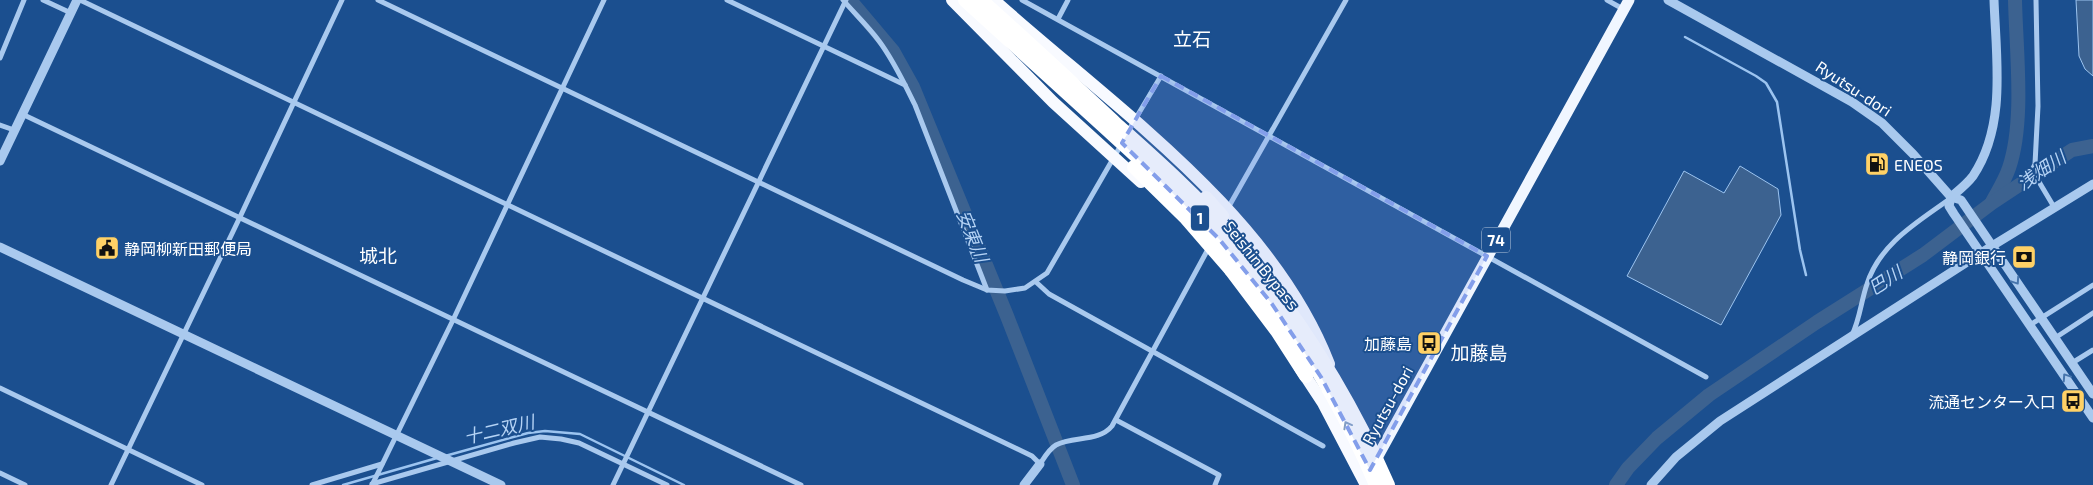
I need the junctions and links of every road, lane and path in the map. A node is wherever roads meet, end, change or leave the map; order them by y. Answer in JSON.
{"nodes":[{"id":1,"x":24,"y":0,"type":"edge"},
{"id":2,"x":42,"y":0,"type":"edge"},
{"id":3,"x":79,"y":0,"type":"edge"},
{"id":4,"x":342,"y":0,"type":"edge"},
{"id":5,"x":378,"y":0,"type":"edge"},
{"id":6,"x":604,"y":0,"type":"edge"},
{"id":7,"x":727,"y":0,"type":"edge"},
{"id":8,"x":952,"y":0,"type":"edge"},
{"id":9,"x":960,"y":0,"type":"edge"},
{"id":10,"x":965,"y":0,"type":"edge"},
{"id":11,"x":981,"y":0,"type":"edge"},
{"id":12,"x":994,"y":0,"type":"edge"},
{"id":13,"x":1022,"y":0,"type":"edge"},
{"id":14,"x":1068,"y":0,"type":"edge"},
{"id":15,"x":1346,"y":0,"type":"edge"},
{"id":16,"x":1607,"y":0,"type":"edge"},
{"id":17,"x":1668,"y":0,"type":"edge"},
{"id":18,"x":1994,"y":0,"type":"edge"},
{"id":19,"x":2036,"y":0,"type":"edge"},
{"id":20,"x":844,"y":1,"type":"edge"},
{"id":21,"x":1626,"y":5,"type":"edge"},
{"id":22,"x":71,"y":12,"type":"junction"},
{"id":23,"x":1058,"y":18,"type":"junction"},
{"id":24,"x":1010,"y":26,"type":"junction"},
{"id":25,"x":823,"y":46,"type":"junction"},
{"id":26,"x":0,"y":58,"type":"edge"},
{"id":27,"x":1161,"y":76,"type":"junction"},
{"id":28,"x":906,"y":85,"type":"junction"},
{"id":29,"x":562,"y":89,"type":"junction"},
{"id":30,"x":294,"y":103,"type":"junction"},
{"id":31,"x":22,"y":114,"type":"junction"},
{"id":32,"x":1134,"y":121,"type":"junction"},
{"id":33,"x":0,"y":125,"type":"edge"},
{"id":34,"x":14,"y":130,"type":"junction"},
{"id":35,"x":1269,"y":135,"type":"junction"},
{"id":36,"x":1114,"y":157,"type":"junction"},
{"id":37,"x":0,"y":161,"type":"edge"},
{"id":38,"x":758,"y":181,"type":"junction"},
{"id":39,"x":2093,"y":184,"type":"edge"},
{"id":40,"x":1951,"y":197,"type":"junction"},
{"id":41,"x":507,"y":205,"type":"junction"},
{"id":42,"x":2054,"y":207,"type":"junction"},
{"id":43,"x":1227,"y":211,"type":"junction"},
{"id":44,"x":240,"y":217,"type":"junction"},
{"id":45,"x":1992,"y":246,"type":"junction"},
{"id":46,"x":0,"y":247,"type":"edge"},
{"id":47,"x":1207,"y":251,"type":"junction"},
{"id":48,"x":1981,"y":253,"type":"junction"},
{"id":49,"x":1488,"y":256,"type":"junction"},
{"id":50,"x":1036,"y":282,"type":"junction"},
{"id":51,"x":2093,"y":285,"type":"edge"},
{"id":52,"x":987,"y":290,"type":"junction"},
{"id":53,"x":702,"y":298,"type":"junction"},
{"id":54,"x":2093,"y":313,"type":"edge"},
{"id":55,"x":2041,"y":318,"type":"junction"},
{"id":56,"x":453,"y":320,"type":"junction"},
{"id":57,"x":2030,"y":325,"type":"junction"},
{"id":58,"x":184,"y":335,"type":"junction"},
{"id":59,"x":1851,"y":338,"type":"junction"},
{"id":60,"x":2055,"y":338,"type":"junction"},
{"id":61,"x":1153,"y":350,"type":"junction"},
{"id":62,"x":2093,"y":350,"type":"edge"},
{"id":63,"x":2072,"y":363,"type":"junction"},
{"id":64,"x":1332,"y":370,"type":"junction"},
{"id":65,"x":1306,"y":376,"type":"junction"},
{"id":66,"x":1706,"y":377,"type":"dead end"},
{"id":67,"x":0,"y":388,"type":"edge"},
{"id":68,"x":2093,"y":394,"type":"edge"},
{"id":69,"x":649,"y":412,"type":"junction"},
{"id":70,"x":2093,"y":418,"type":"edge"},
{"id":71,"x":1116,"y":420,"type":"junction"},
{"id":72,"x":396,"y":434,"type":"junction"},
{"id":73,"x":1323,"y":446,"type":"dead end"},
{"id":74,"x":128,"y":449,"type":"junction"},
{"id":75,"x":1378,"y":455,"type":"junction"},
{"id":76,"x":450,"y":461,"type":"junction"},
{"id":77,"x":382,"y":464,"type":"junction"},
{"id":78,"x":623,"y":464,"type":"junction"},
{"id":79,"x":1040,"y":464,"type":"junction"},
{"id":80,"x":0,"y":473,"type":"edge"},
{"id":81,"x":1367,"y":484,"type":"edge"},
{"id":82,"x":25,"y":485,"type":"edge"},
{"id":83,"x":111,"y":485,"type":"edge"},
{"id":84,"x":202,"y":485,"type":"edge"},
{"id":85,"x":312,"y":485,"type":"edge"},
{"id":86,"x":371,"y":485,"type":"edge"},
{"id":87,"x":501,"y":485,"type":"edge"},
{"id":88,"x":613,"y":485,"type":"edge"},
{"id":89,"x":667,"y":485,"type":"edge"},
{"id":90,"x":801,"y":485,"type":"edge"},
{"id":91,"x":1024,"y":485,"type":"edge"},
{"id":92,"x":1215,"y":485,"type":"edge"},
{"id":93,"x":1389,"y":485,"type":"edge"},
{"id":94,"x":1651,"y":485,"type":"edge"}],
"edges":[{"from":1,"to":26,"type":"street"},
{"from":2,"to":22,"type":"street"},
{"from":3,"to":22,"type":"street"},
{"from":3,"to":30,"type":"street"},
{"from":4,"to":30,"type":"street"},
{"from":5,"to":29,"type":"street"},
{"from":6,"to":29,"type":"street"},
{"from":7,"to":25,"type":"street"},
{"from":8,"to":36,"type":"highway","number":"1"},
{"from":9,"to":65,"type":"highway","number":"1","bridge":true},
{"from":81,"to":10,"type":"highway","name":"Seishin Bypass","number":"1","one_way":true,"bridge":true},
{"from":11,"to":24,"type":"highway","name":"Seishin Bypass","number":"1","bridge":true},
{"from":12,"to":32,"type":"highway","number":"1"},
{"from":13,"to":23,"type":"street"},
{"from":14,"to":23,"type":"street"},
{"from":15,"to":35,"type":"street"},
{"from":16,"to":21,"type":"street"},
{"from":17,"to":40,"type":"street","name":"Ryutsu-dori"},
{"from":18,"to":40,"type":"street"},
{"from":19,"to":42,"type":"street"},
{"from":20,"to":25,"type":"street"},
{"from":20,"to":28,"type":"street"},
{"from":21,"to":49,"type":"main road","name":"Ryutsu-dori","number":"74"},
{"from":22,"to":31,"type":"street"},
{"from":23,"to":27,"type":"street"},
{"from":24,"to":64,"type":"highway","number":"1","bridge":true},
{"from":24,"to":93,"type":"highway","name":"Seishin Bypass","number":"1","bridge":true},
{"from":25,"to":28,"type":"street"},
{"from":25,"to":38,"type":"street"},
{"from":27,"to":32,"type":"street"},
{"from":27,"to":35,"type":"street"},
{"from":28,"to":52,"type":"street"},
{"from":29,"to":38,"type":"street"},
{"from":29,"to":41,"type":"street"},
{"from":30,"to":41,"type":"street"},
{"from":30,"to":44,"type":"street"},
{"from":31,"to":34,"type":"street"},
{"from":31,"to":44,"type":"street"},
{"from":32,"to":36,"type":"street"},
{"from":32,"to":43,"type":"highway","number":"1"},
{"from":33,"to":34,"type":"street"},
{"from":34,"to":37,"type":"street"},
{"from":35,"to":43,"type":"street"},
{"from":35,"to":49,"type":"street"},
{"from":36,"to":47,"type":"highway","number":"1"},
{"from":36,"to":50,"type":"street"},
{"from":38,"to":52,"type":"street"},
{"from":38,"to":53,"type":"street"},
{"from":39,"to":42,"type":"street"},
{"from":40,"to":45,"type":"street","name":"Ryutsu-dori"},
{"from":40,"to":48,"type":"street"},
{"from":40,"to":59,"type":"street"},
{"from":41,"to":53,"type":"street"},
{"from":41,"to":56,"type":"street"},
{"from":42,"to":45,"type":"street"},
{"from":43,"to":64,"type":"highway","number":"1"},
{"from":44,"to":56,"type":"street"},
{"from":44,"to":58,"type":"street"},
{"from":45,"to":48,"type":"street"},
{"from":45,"to":55,"type":"street","one_way":true},
{"from":46,"to":58,"type":"street"},
{"from":47,"to":61,"type":"street"},
{"from":47,"to":65,"type":"highway","number":"1"},
{"from":48,"to":57,"type":"street"},
{"from":48,"to":59,"type":"street"},
{"from":49,"to":66,"type":"street"},
{"from":49,"to":75,"type":"main road","name":"Ryutsu-dori","number":"74"},
{"from":50,"to":52,"type":"street"},
{"from":50,"to":61,"type":"street"},
{"from":51,"to":55,"type":"street"},
{"from":53,"to":69,"type":"street"},
{"from":53,"to":79,"type":"street"},
{"from":54,"to":60,"type":"street"},
{"from":55,"to":57,"type":"street"},
{"from":55,"to":60,"type":"street"},
{"from":56,"to":69,"type":"street"},
{"from":56,"to":72,"type":"street"},
{"from":70,"to":57,"type":"street","one_way":true},
{"from":58,"to":72,"type":"street"},
{"from":58,"to":74,"type":"street"},
{"from":59,"to":94,"type":"street"},
{"from":60,"to":63,"type":"street"},
{"from":61,"to":71,"type":"street"},
{"from":61,"to":73,"type":"street"},
{"from":62,"to":63,"type":"street"},
{"from":63,"to":68,"type":"street"},
{"from":64,"to":75,"type":"highway","number":"1"},
{"from":65,"to":81,"type":"highway","number":"1"},
{"from":67,"to":74,"type":"street"},
{"from":69,"to":78,"type":"street"},
{"from":69,"to":90,"type":"street"},
{"from":71,"to":79,"type":"street"},
{"from":71,"to":92,"type":"street"},
{"from":72,"to":76,"type":"street"},
{"from":72,"to":77,"type":"street"},
{"from":74,"to":83,"type":"street"},
{"from":74,"to":84,"type":"street"},
{"from":75,"to":81,"type":"main road","name":"Ryutsu-dori","number":"74"},
{"from":75,"to":93,"type":"highway","number":"1"},
{"from":76,"to":78,"type":"street"},
{"from":76,"to":86,"type":"street"},
{"from":76,"to":87,"type":"street"},
{"from":77,"to":85,"type":"street"},
{"from":77,"to":86,"type":"street"},
{"from":78,"to":88,"type":"street"},
{"from":78,"to":89,"type":"street"},
{"from":79,"to":91,"type":"street"},
{"from":80,"to":82,"type":"street"}]}
